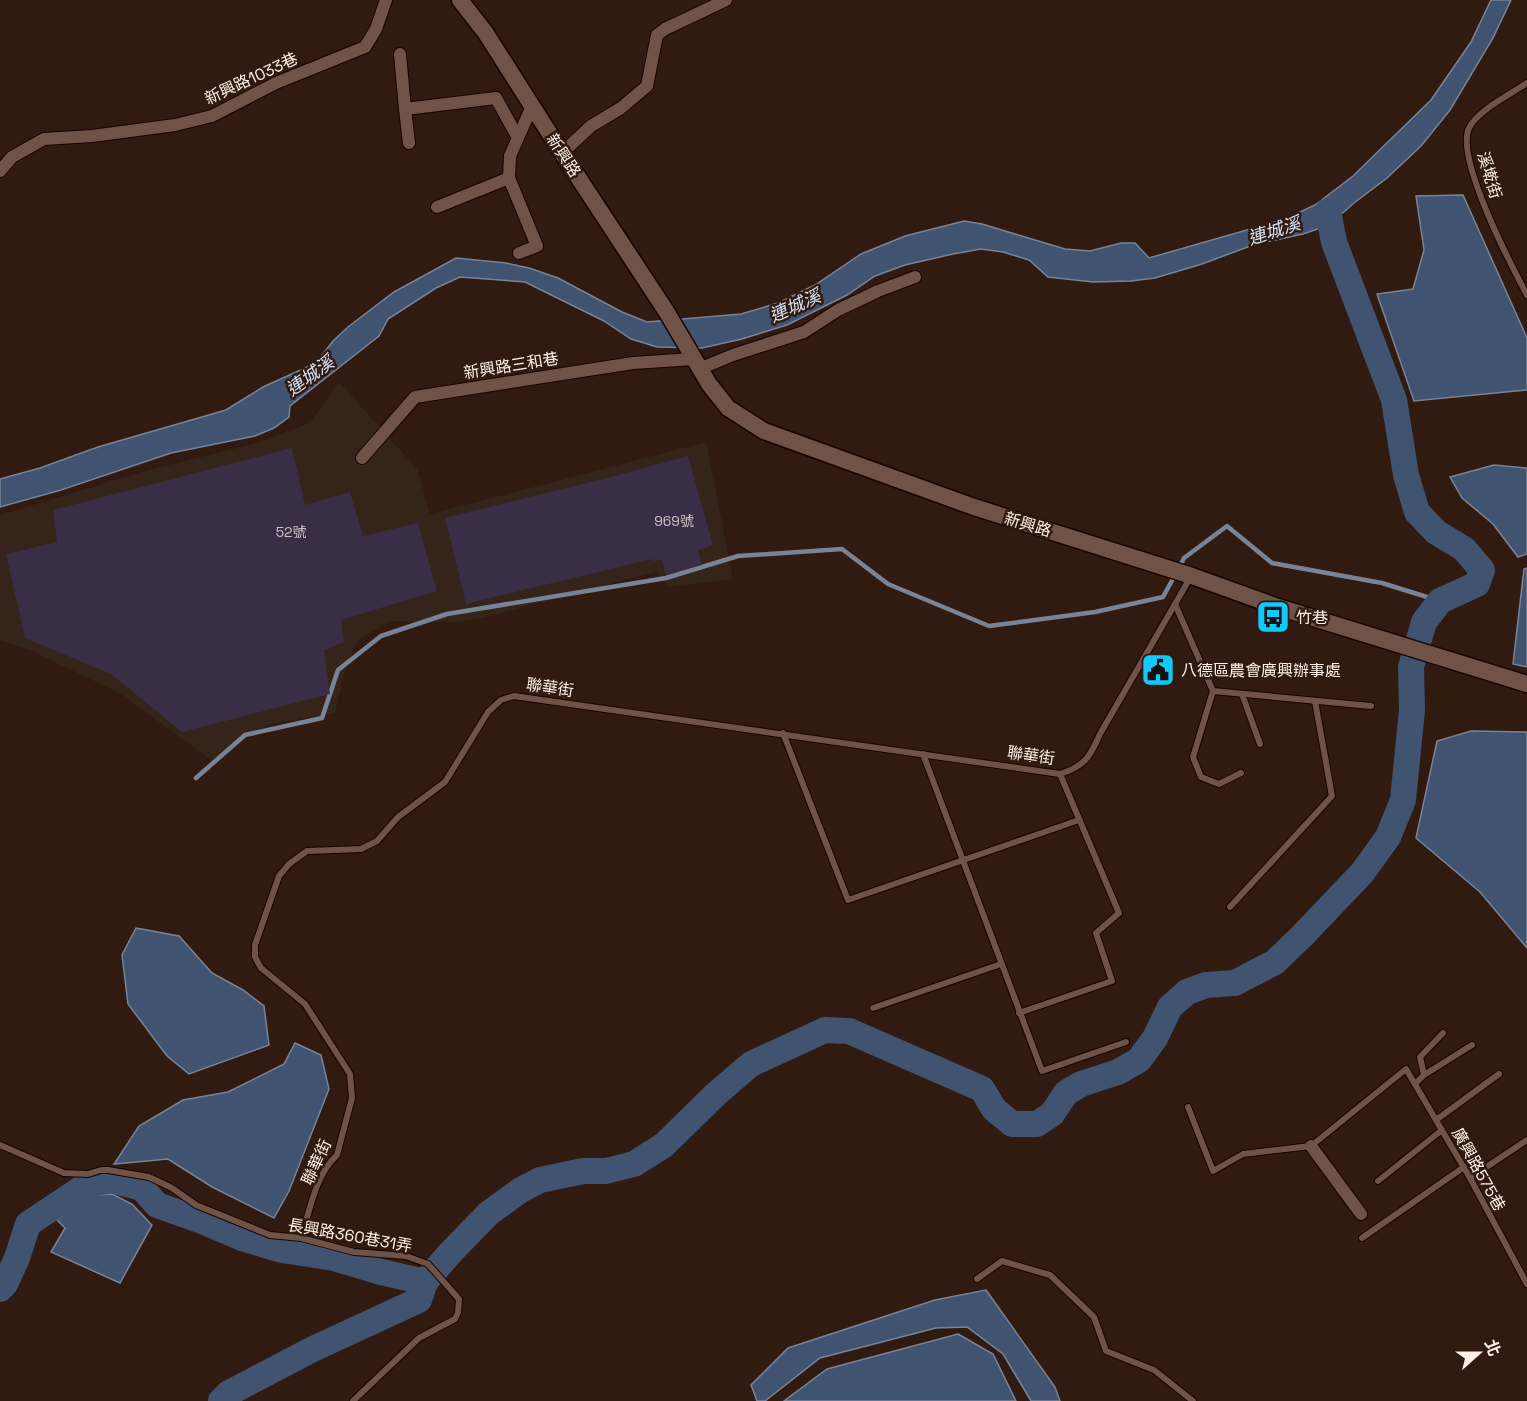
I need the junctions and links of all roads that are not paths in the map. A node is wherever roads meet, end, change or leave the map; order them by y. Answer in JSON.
{"nodes":[{"id":1,"x":386,"y":0,"type":"edge"},
{"id":2,"x":460,"y":0,"type":"edge"},
{"id":3,"x":726,"y":0,"type":"edge"},
{"id":4,"x":400,"y":54,"type":"dead end"},
{"id":5,"x":1527,"y":83,"type":"edge"},
{"id":6,"x":532,"y":106,"type":"junction"},
{"id":7,"x":405,"y":109,"type":"junction"},
{"id":8,"x":518,"y":138,"type":"junction"},
{"id":9,"x":409,"y":143,"type":"dead end"},
{"id":10,"x":562,"y":153,"type":"junction"},
{"id":11,"x":0,"y":171,"type":"edge"},
{"id":12,"x":509,"y":178,"type":"junction"},
{"id":13,"x":437,"y":207,"type":"dead end"},
{"id":14,"x":519,"y":253,"type":"dead end"},
{"id":15,"x":915,"y":278,"type":"dead end"},
{"id":16,"x":1527,"y":295,"type":"edge"},
{"id":17,"x":694,"y":361,"type":"junction"},
{"id":18,"x":362,"y":458,"type":"dead end"},
{"id":19,"x":1189,"y":575,"type":"junction"},
{"id":20,"x":1175,"y":604,"type":"junction"},
{"id":21,"x":1527,"y":684,"type":"edge"},
{"id":22,"x":1213,"y":691,"type":"junction"},
{"id":23,"x":1242,"y":694,"type":"junction"},
{"id":24,"x":1315,"y":701,"type":"junction"},
{"id":25,"x":1371,"y":706,"type":"dead end"},
{"id":26,"x":783,"y":733,"type":"junction"},
{"id":27,"x":1260,"y":744,"type":"dead end"},
{"id":28,"x":923,"y":754,"type":"junction"},
{"id":29,"x":1241,"y":773,"type":"dead end"},
{"id":30,"x":1060,"y":774,"type":"junction"},
{"id":31,"x":1079,"y":820,"type":"junction"},
{"id":32,"x":963,"y":860,"type":"junction"},
{"id":33,"x":1230,"y":907,"type":"dead end"},
{"id":34,"x":1001,"y":964,"type":"junction"},
{"id":35,"x":873,"y":1008,"type":"dead end"},
{"id":36,"x":1019,"y":1013,"type":"junction"},
{"id":37,"x":1443,"y":1033,"type":"dead end"},
{"id":38,"x":1126,"y":1042,"type":"dead end"},
{"id":39,"x":1472,"y":1045,"type":"dead end"},
{"id":40,"x":1499,"y":1074,"type":"dead end"},
{"id":41,"x":1424,"y":1075,"type":"junction"},
{"id":42,"x":1414,"y":1084,"type":"junction"},
{"id":43,"x":1188,"y":1107,"type":"dead end"},
{"id":44,"x":1436,"y":1120,"type":"junction"},
{"id":45,"x":1442,"y":1130,"type":"junction"},
{"id":46,"x":1527,"y":1140,"type":"edge"},
{"id":47,"x":0,"y":1145,"type":"edge"},
{"id":48,"x":1311,"y":1146,"type":"junction"},
{"id":49,"x":1464,"y":1167,"type":"junction"},
{"id":50,"x":1470,"y":1178,"type":"junction"},
{"id":51,"x":1378,"y":1181,"type":"dead end"},
{"id":52,"x":1361,"y":1214,"type":"dead end"},
{"id":53,"x":301,"y":1238,"type":"junction"},
{"id":54,"x":1362,"y":1238,"type":"dead end"},
{"id":55,"x":977,"y":1279,"type":"dead end"},
{"id":56,"x":1527,"y":1284,"type":"edge"},
{"id":57,"x":353,"y":1401,"type":"edge"},
{"id":58,"x":1193,"y":1401,"type":"edge"}],
"edges":[{"from":1,"to":11,"type":"street","name":"新興路1033巷"},
{"from":2,"to":6,"type":"street","name":"新興路"},
{"from":3,"to":10,"type":"street"},
{"from":4,"to":7,"type":"street"},
{"from":5,"to":16,"type":"lane","name":"溪墘街"},
{"from":6,"to":8,"type":"street"},
{"from":6,"to":10,"type":"street","name":"新興路"},
{"from":7,"to":8,"type":"street"},
{"from":7,"to":9,"type":"street"},
{"from":8,"to":12,"type":"street"},
{"from":10,"to":17,"type":"street","name":"新興路"},
{"from":12,"to":13,"type":"street"},
{"from":12,"to":14,"type":"street"},
{"from":15,"to":17,"type":"street","name":"新興路三和巷"},
{"from":17,"to":18,"type":"street","name":"新興路三和巷"},
{"from":17,"to":19,"type":"street","name":"新興路"},
{"from":19,"to":20,"type":"lane","name":"聯華街"},
{"from":19,"to":21,"type":"street","name":"新興路"},
{"from":20,"to":22,"type":"lane"},
{"from":20,"to":30,"type":"lane","name":"聯華街"},
{"from":22,"to":23,"type":"lane"},
{"from":22,"to":29,"type":"lane"},
{"from":23,"to":24,"type":"lane"},
{"from":23,"to":27,"type":"lane"},
{"from":24,"to":25,"type":"lane"},
{"from":24,"to":33,"type":"lane"},
{"from":26,"to":28,"type":"lane","name":"聯華街"},
{"from":26,"to":32,"type":"lane"},
{"from":26,"to":53,"type":"lane","name":"聯華街"},
{"from":28,"to":30,"type":"lane","name":"聯華街"},
{"from":28,"to":32,"type":"lane"},
{"from":30,"to":31,"type":"lane"},
{"from":31,"to":32,"type":"lane"},
{"from":31,"to":36,"type":"lane"},
{"from":32,"to":34,"type":"lane"},
{"from":34,"to":35,"type":"lane"},
{"from":34,"to":36,"type":"lane"},
{"from":36,"to":38,"type":"lane"},
{"from":37,"to":41,"type":"lane"},
{"from":39,"to":41,"type":"lane"},
{"from":40,"to":44,"type":"lane"},
{"from":41,"to":42,"type":"lane"},
{"from":42,"to":44,"type":"lane","name":"廣興路575巷"},
{"from":42,"to":48,"type":"lane","name":"廣興路575巷"},
{"from":43,"to":48,"type":"lane"},
{"from":44,"to":45,"type":"lane","name":"廣興路575巷"},
{"from":45,"to":49,"type":"lane","name":"廣興路575巷"},
{"from":45,"to":51,"type":"lane"},
{"from":46,"to":50,"type":"lane"},
{"from":47,"to":53,"type":"lane","name":"長興路360巷31弄"},
{"from":48,"to":52,"type":"street"},
{"from":49,"to":50,"type":"lane","name":"廣興路575巷"},
{"from":49,"to":54,"type":"lane"},
{"from":50,"to":56,"type":"lane","name":"廣興路575巷"},
{"from":53,"to":57,"type":"lane","name":"長興路360巷31弄"},
{"from":55,"to":58,"type":"lane"}]}
